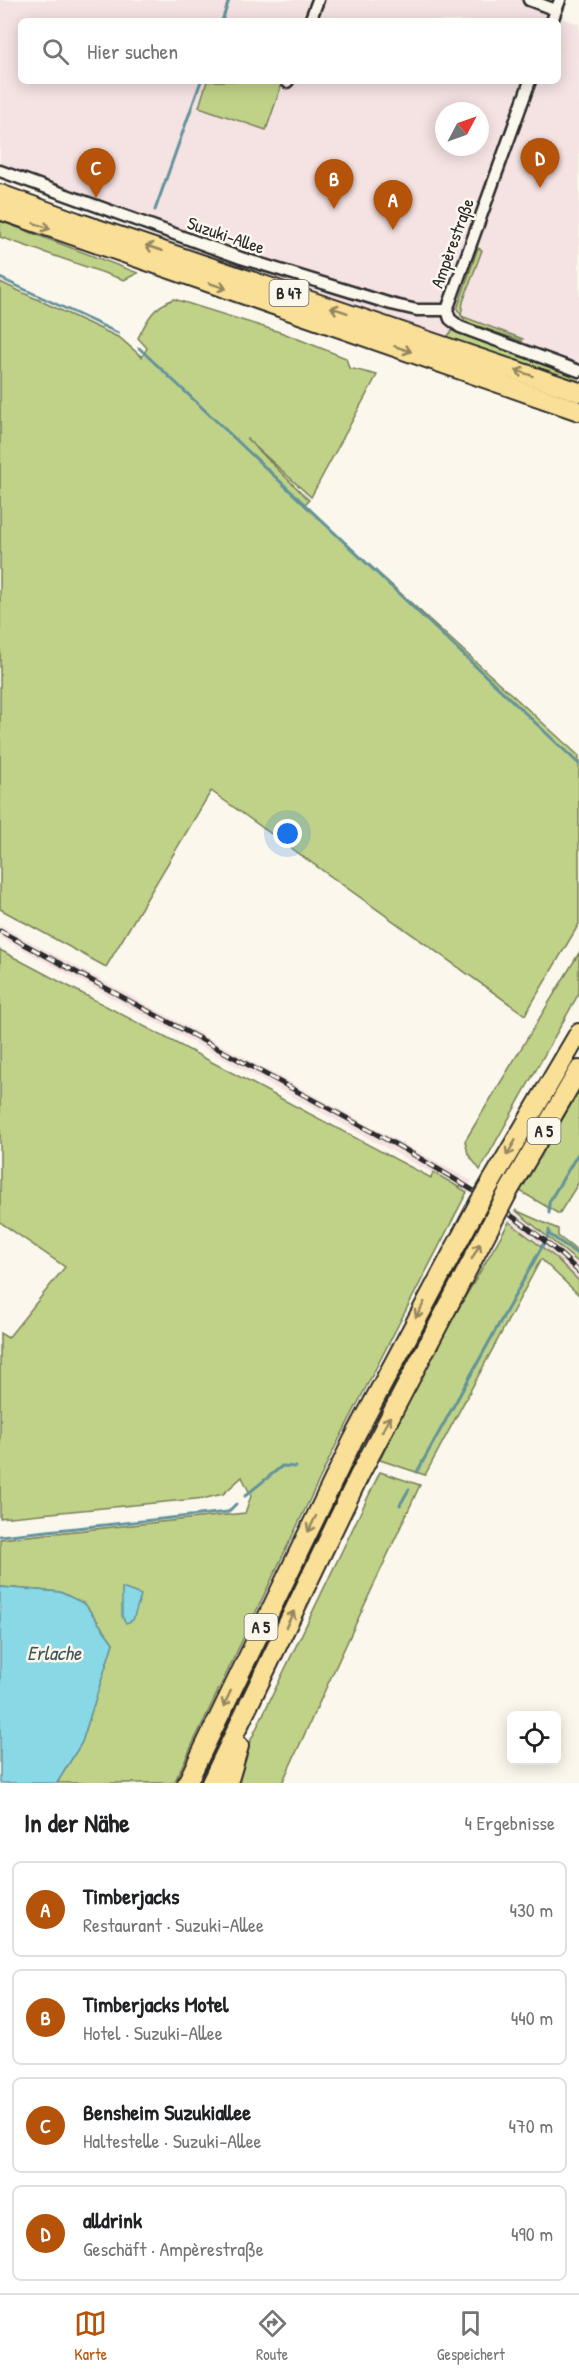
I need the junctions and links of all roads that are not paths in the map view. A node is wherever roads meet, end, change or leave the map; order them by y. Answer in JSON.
{"nodes":[{"id":1,"x":318,"y":0,"type":"edge"},
{"id":2,"x":529,"y":0,"type":"edge"},
{"id":3,"x":558,"y":5,"type":"edge"},
{"id":4,"x":311,"y":18,"type":"edge"},
{"id":5,"x":529,"y":84,"type":"edge"},
{"id":6,"x":0,"y":171,"type":"edge"},
{"id":7,"x":0,"y":194,"type":"edge"},
{"id":8,"x":0,"y":210,"type":"edge"},
{"id":9,"x":447,"y":309,"type":"junction"},
{"id":10,"x":579,"y":371,"type":"edge"},
{"id":11,"x":579,"y":392,"type":"edge"},
{"id":12,"x":579,"y":411,"type":"edge"},
{"id":13,"x":579,"y":1033,"type":"edge"},
{"id":14,"x":579,"y":1070,"type":"edge"},
{"id":15,"x":255,"y":1691,"type":"junction"},
{"id":16,"x":187,"y":1783,"type":"edge"},
{"id":17,"x":211,"y":1783,"type":"edge"},
{"id":18,"x":228,"y":1783,"type":"edge"}],
"edges":[{"from":1,"to":4,"type":"street"},
{"from":2,"to":3,"type":"street"},
{"from":5,"to":9,"type":"street","name":"Ampèrestraße"},
{"from":6,"to":9,"type":"street","name":"Suzuki-Allee"},
{"from":11,"to":7,"type":"highway","number":"B 47","one_way":true},
{"from":8,"to":12,"type":"highway","number":"B 47","one_way":true},
{"from":9,"to":10,"type":"street","name":"Ampèrestraße"},
{"from":13,"to":16,"type":"highway","number":"A 5","one_way":true,"bridge":true},
{"from":15,"to":14,"type":"highway","number":"A 5","one_way":true,"bridge":true},
{"from":15,"to":17,"type":"highway","number":"A 5"},
{"from":15,"to":18,"type":"highway"}]}
